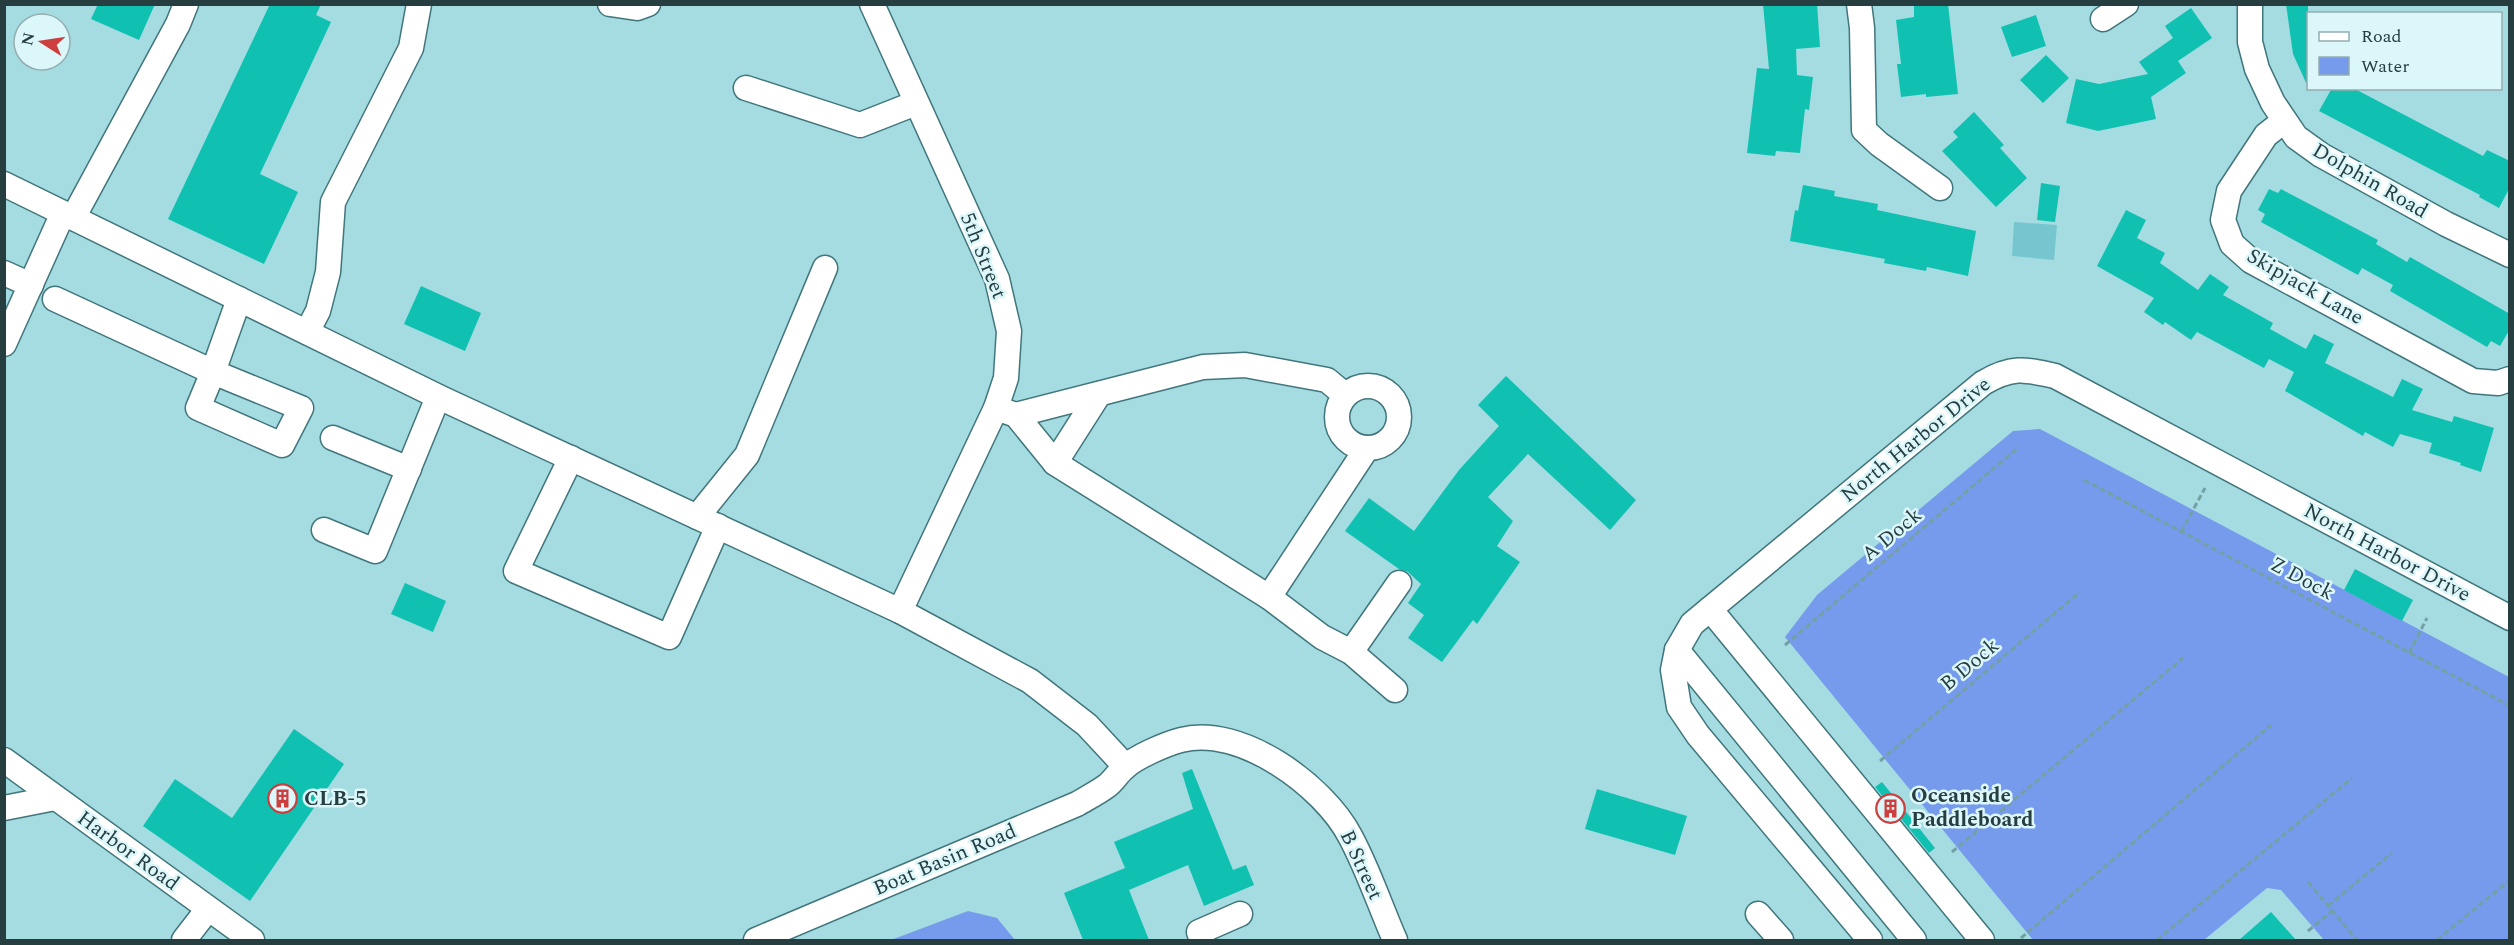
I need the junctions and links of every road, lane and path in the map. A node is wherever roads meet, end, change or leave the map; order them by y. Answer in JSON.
{"nodes":[{"id":1,"x":186,"y":4,"type":"edge"},
{"id":2,"x":420,"y":4,"type":"edge"},
{"id":3,"x":610,"y":4,"type":"edge"},
{"id":4,"x":648,"y":4,"type":"edge"},
{"id":5,"x":872,"y":4,"type":"edge"},
{"id":6,"x":1859,"y":4,"type":"edge"},
{"id":7,"x":2126,"y":4,"type":"edge"},
{"id":8,"x":2250,"y":4,"type":"edge"},
{"id":9,"x":2103,"y":19,"type":"dead end"},
{"id":10,"x":746,"y":88,"type":"dead end"},
{"id":11,"x":916,"y":103,"type":"junction"},
{"id":12,"x":2284,"y":121,"type":"junction"},
{"id":13,"x":4,"y":184,"type":"edge"},
{"id":14,"x":1940,"y":188,"type":"dead end"},
{"id":15,"x":68,"y":216,"type":"junction"},
{"id":16,"x":2510,"y":255,"type":"edge"},
{"id":17,"x":825,"y":268,"type":"dead end"},
{"id":18,"x":4,"y":273,"type":"edge"},
{"id":19,"x":31,"y":285,"type":"junction"},
{"id":20,"x":55,"y":299,"type":"dead end"},
{"id":21,"x":239,"y":299,"type":"junction"},
{"id":22,"x":307,"y":332,"type":"junction"},
{"id":23,"x":4,"y":344,"type":"edge"},
{"id":24,"x":2510,"y":379,"type":"edge"},
{"id":25,"x":1099,"y":394,"type":"junction"},
{"id":26,"x":1345,"y":395,"type":"junction"},
{"id":27,"x":438,"y":397,"type":"junction"},
{"id":28,"x":1006,"y":412,"type":"junction"},
{"id":29,"x":333,"y":438,"type":"dead end"},
{"id":30,"x":2019,"y":447,"type":"dead end"},
{"id":31,"x":1367,"y":448,"type":"junction"},
{"id":32,"x":571,"y":458,"type":"junction"},
{"id":33,"x":1055,"y":463,"type":"junction"},
{"id":34,"x":409,"y":469,"type":"junction"},
{"id":35,"x":2084,"y":480,"type":"dead end"},
{"id":36,"x":2205,"y":488,"type":"dead end"},
{"id":37,"x":708,"y":521,"type":"junction"},
{"id":38,"x":324,"y":530,"type":"dead end"},
{"id":39,"x":2181,"y":532,"type":"junction"},
{"id":40,"x":1399,"y":583,"type":"dead end"},
{"id":41,"x":2080,"y":592,"type":"dead end"},
{"id":42,"x":1269,"y":597,"type":"junction"},
{"id":43,"x":1710,"y":609,"type":"junction"},
{"id":44,"x":900,"y":611,"type":"junction"},
{"id":45,"x":2427,"y":618,"type":"dead end"},
{"id":46,"x":2510,"y":618,"type":"edge"},
{"id":47,"x":1785,"y":645,"type":"dead end"},
{"id":48,"x":1677,"y":650,"type":"junction"},
{"id":49,"x":1351,"y":652,"type":"junction"},
{"id":50,"x":2409,"y":652,"type":"junction"},
{"id":51,"x":2183,"y":658,"type":"dead end"},
{"id":52,"x":1395,"y":690,"type":"dead end"},
{"id":53,"x":2510,"y":706,"type":"edge"},
{"id":54,"x":2271,"y":724,"type":"dead end"},
{"id":55,"x":4,"y":760,"type":"edge"},
{"id":56,"x":1880,"y":761,"type":"dead end"},
{"id":57,"x":1125,"y":766,"type":"junction"},
{"id":58,"x":2352,"y":778,"type":"dead end"},
{"id":59,"x":55,"y":798,"type":"junction"},
{"id":60,"x":4,"y":808,"type":"edge"},
{"id":61,"x":1952,"y":852,"type":"dead end"},
{"id":62,"x":2392,"y":853,"type":"dead end"},
{"id":63,"x":2510,"y":880,"type":"edge"},
{"id":64,"x":2308,"y":882,"type":"dead end"},
{"id":65,"x":2328,"y":906,"type":"junction"},
{"id":66,"x":208,"y":909,"type":"junction"},
{"id":67,"x":2331,"y":912,"type":"dead end"},
{"id":68,"x":1240,"y":914,"type":"dead end"},
{"id":69,"x":1758,"y":914,"type":"dead end"},
{"id":70,"x":2308,"y":932,"type":"dead end"},
{"id":71,"x":2021,"y":938,"type":"dead end"},
{"id":72,"x":184,"y":940,"type":"edge"},
{"id":73,"x":252,"y":940,"type":"edge"},
{"id":74,"x":756,"y":940,"type":"edge"},
{"id":75,"x":1202,"y":940,"type":"edge"},
{"id":76,"x":1395,"y":940,"type":"edge"},
{"id":77,"x":1781,"y":940,"type":"edge"},
{"id":78,"x":1870,"y":940,"type":"edge"},
{"id":79,"x":1914,"y":940,"type":"edge"},
{"id":80,"x":1983,"y":940,"type":"edge"},
{"id":81,"x":2157,"y":940,"type":"edge"},
{"id":82,"x":2357,"y":940,"type":"edge"},
{"id":83,"x":2437,"y":940,"type":"edge"}],
"edges":[{"from":1,"to":15,"type":"street"},
{"from":2,"to":22,"type":"street"},
{"from":3,"to":4,"type":"street"},
{"from":5,"to":11,"type":"street","name":"5th Street"},
{"from":6,"to":14,"type":"street"},
{"from":7,"to":9,"type":"street"},
{"from":8,"to":12,"type":"street","name":"Dolphin Road"},
{"from":10,"to":11,"type":"street"},
{"from":11,"to":28,"type":"street","name":"5th Street"},
{"from":12,"to":16,"type":"street","name":"Dolphin Road"},
{"from":12,"to":24,"type":"street","name":"Skipjack Lane"},
{"from":13,"to":15,"type":"street"},
{"from":15,"to":19,"type":"street"},
{"from":15,"to":21,"type":"street"},
{"from":17,"to":37,"type":"street"},
{"from":18,"to":19,"type":"street"},
{"from":19,"to":23,"type":"street"},
{"from":20,"to":21,"type":"street"},
{"from":21,"to":22,"type":"street"},
{"from":22,"to":27,"type":"street"},
{"from":25,"to":26,"type":"street"},
{"from":25,"to":28,"type":"street"},
{"from":25,"to":33,"type":"street"},
{"from":26,"to":31,"type":"street"},
{"from":26,"to":31,"type":"street"},
{"from":27,"to":32,"type":"street"},
{"from":27,"to":34,"type":"street"},
{"from":28,"to":33,"type":"street"},
{"from":28,"to":44,"type":"street","name":"5th Street"},
{"from":29,"to":34,"type":"street"},
{"from":30,"to":47,"type":"path","name":"A Dock"},
{"from":31,"to":42,"type":"street"},
{"from":32,"to":37,"type":"street"},
{"from":32,"to":37,"type":"street"},
{"from":33,"to":42,"type":"street"},
{"from":34,"to":38,"type":"street"},
{"from":35,"to":39,"type":"path","name":"Z Dock"},
{"from":36,"to":39,"type":"path"},
{"from":37,"to":44,"type":"street"},
{"from":39,"to":50,"type":"path","name":"Z Dock"},
{"from":40,"to":49,"type":"street"},
{"from":41,"to":56,"type":"path","name":"B Dock"},
{"from":42,"to":49,"type":"street"},
{"from":43,"to":46,"type":"street","name":"North Harbor Drive"},
{"from":43,"to":48,"type":"street","name":"North Harbor Drive"},
{"from":43,"to":80,"type":"street"},
{"from":44,"to":57,"type":"street"},
{"from":45,"to":50,"type":"path"},
{"from":48,"to":78,"type":"street","name":"North Harbor Drive"},
{"from":48,"to":79,"type":"street"},
{"from":49,"to":52,"type":"street"},
{"from":50,"to":53,"type":"path","name":"Z Dock"},
{"from":51,"to":61,"type":"path"},
{"from":54,"to":71,"type":"path"},
{"from":55,"to":59,"type":"street","name":"Harbor Road"},
{"from":57,"to":74,"type":"street","name":"Boat Basin Road"},
{"from":57,"to":76,"type":"street","name":"B Street"},
{"from":58,"to":81,"type":"path"},
{"from":59,"to":60,"type":"street"},
{"from":59,"to":66,"type":"street","name":"Harbor Road"},
{"from":62,"to":65,"type":"path"},
{"from":63,"to":83,"type":"path"},
{"from":64,"to":65,"type":"path"},
{"from":65,"to":82,"type":"path"},
{"from":66,"to":72,"type":"street"},
{"from":66,"to":73,"type":"street","name":"Harbor Road"},
{"from":67,"to":70,"type":"path"},
{"from":68,"to":75,"type":"street"},
{"from":69,"to":77,"type":"street"}]}
